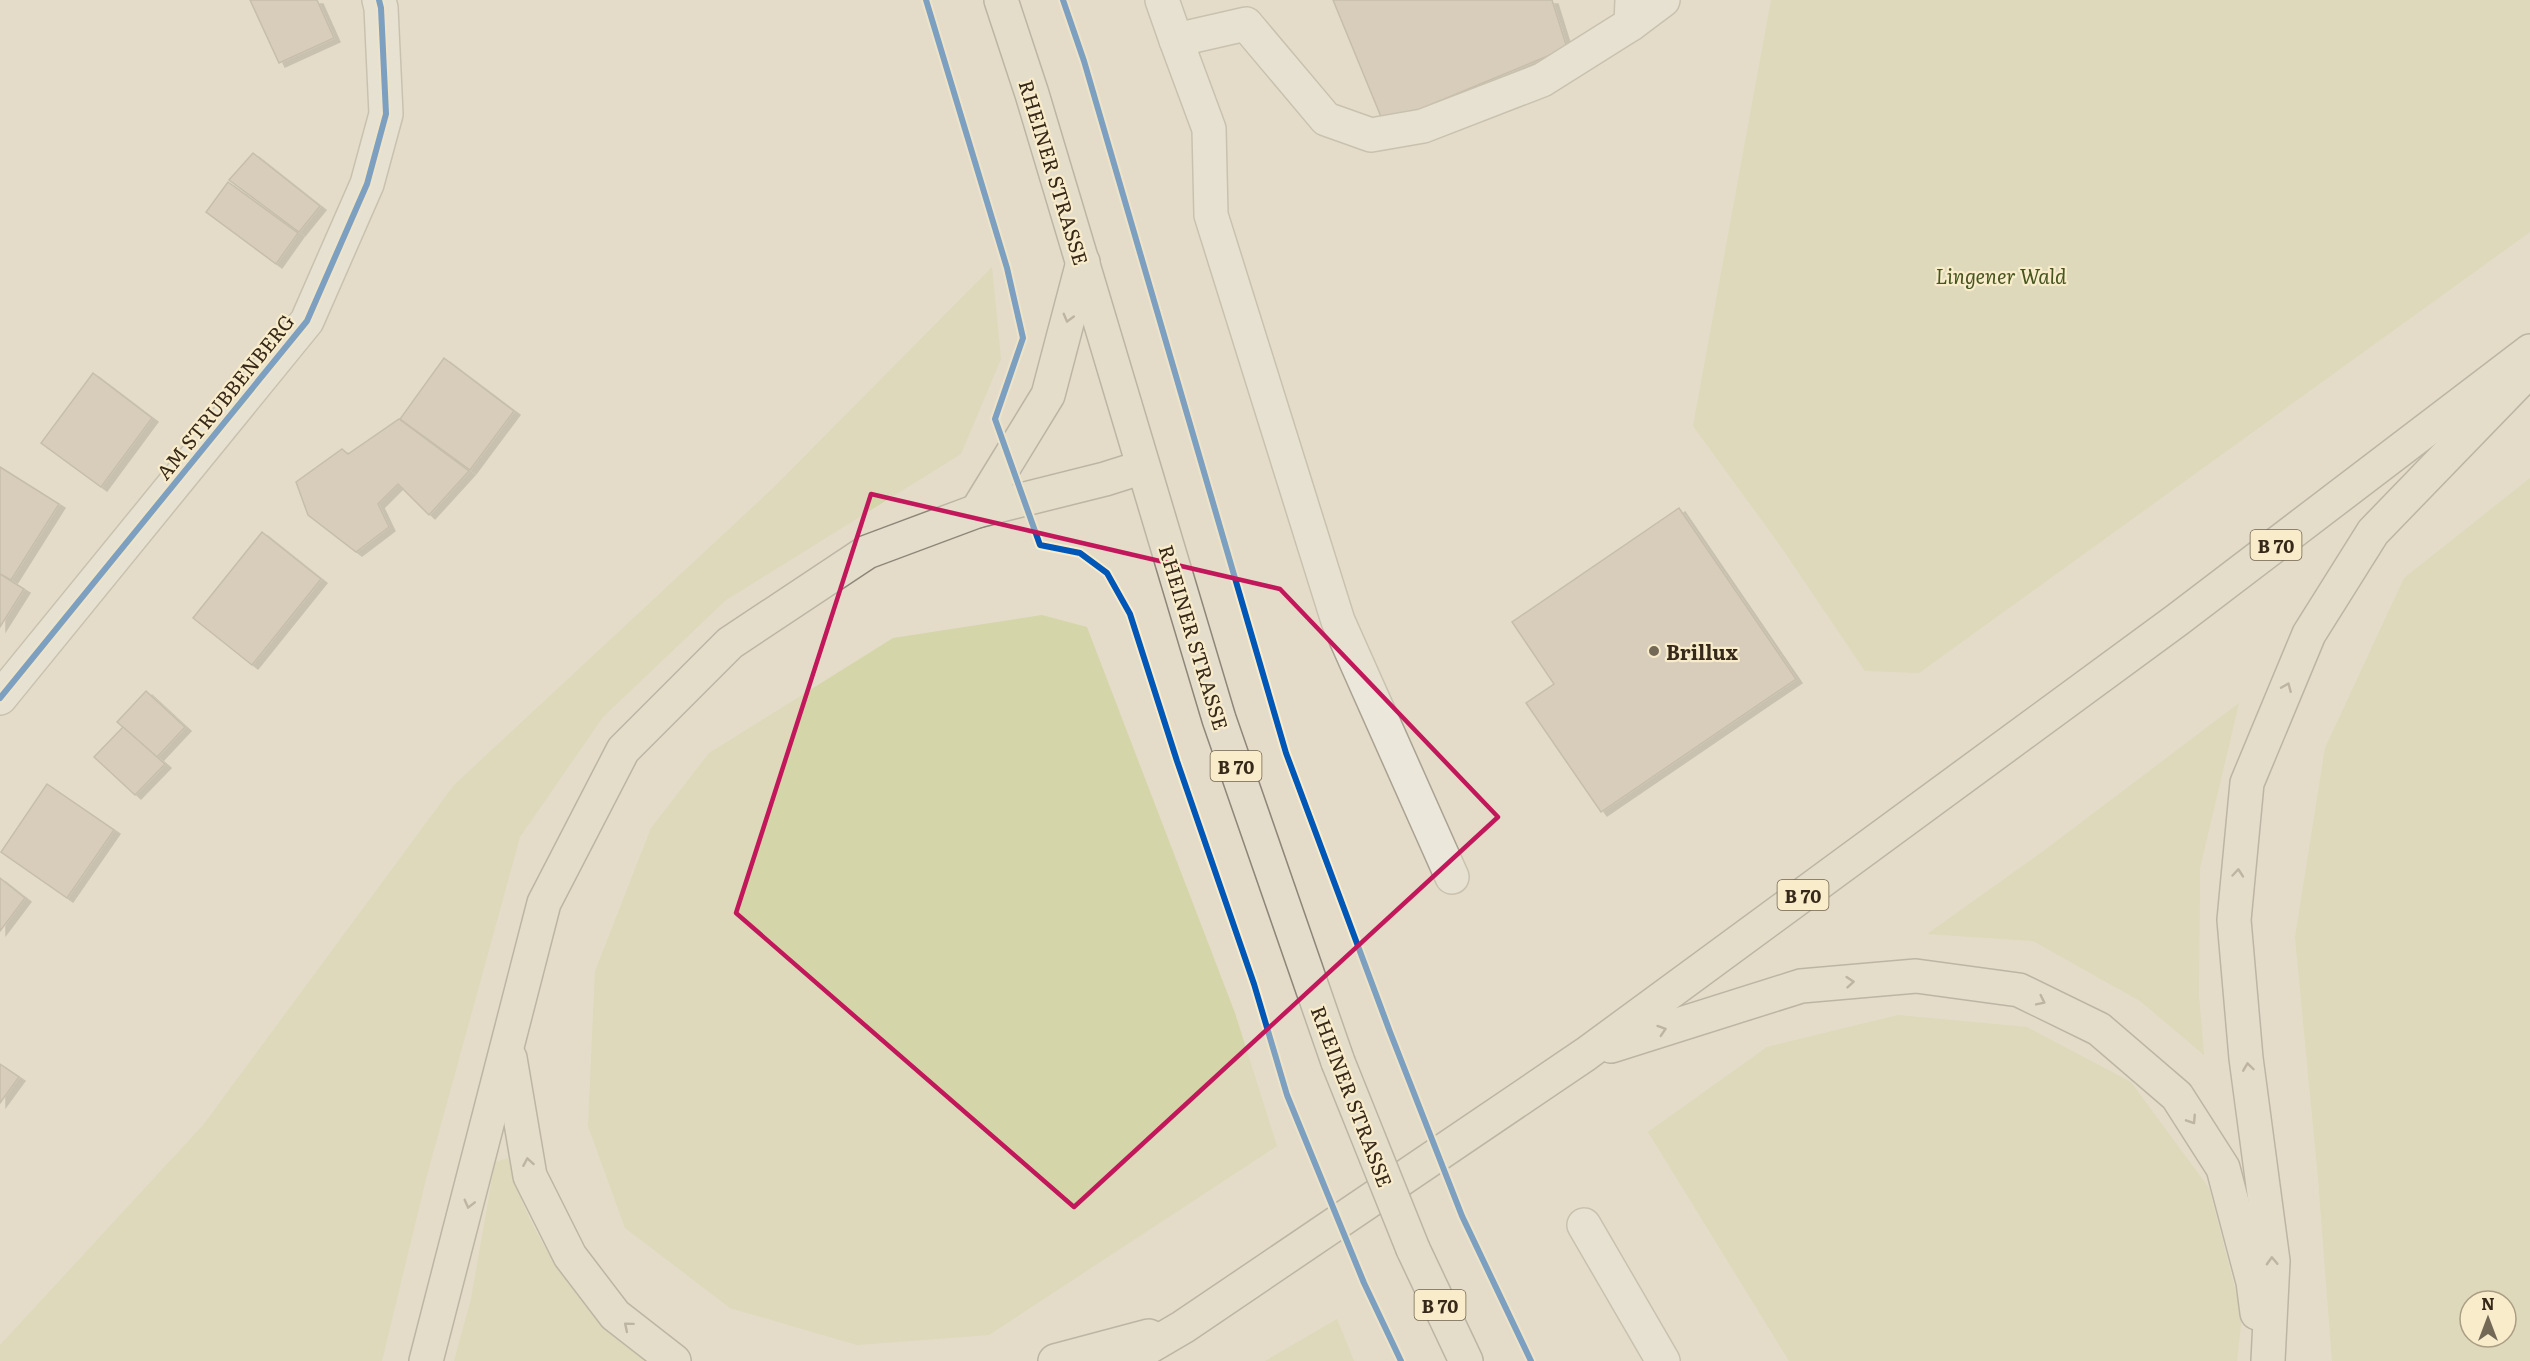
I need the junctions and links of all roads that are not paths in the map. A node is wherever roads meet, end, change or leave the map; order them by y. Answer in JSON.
{"nodes":[{"id":1,"x":379,"y":0,"type":"edge"},
{"id":2,"x":1001,"y":0,"type":"edge"},
{"id":3,"x":1162,"y":0,"type":"edge"},
{"id":4,"x":1663,"y":0,"type":"edge"},
{"id":5,"x":1631,"y":12,"type":"edge"},
{"id":6,"x":1176,"y":40,"type":"junction"},
{"id":7,"x":1083,"y":262,"type":"junction"},
{"id":8,"x":2530,"y":351,"type":"edge"},
{"id":9,"x":2530,"y":370,"type":"edge"},
{"id":10,"x":1143,"y":467,"type":"junction"},
{"id":11,"x":977,"y":511,"type":"junction"},
{"id":12,"x":0,"y":698,"type":"edge"},
{"id":13,"x":1452,"y":877,"type":"dead end"},
{"id":14,"x":508,"y":1045,"type":"junction"},
{"id":15,"x":1586,"y":1054,"type":"junction"},
{"id":16,"x":1584,"y":1225,"type":"dead end"},
{"id":17,"x":1183,"y":1327,"type":"junction"},
{"id":18,"x":426,"y":1361,"type":"edge"},
{"id":19,"x":674,"y":1361,"type":"edge"},
{"id":20,"x":1055,"y":1361,"type":"edge"},
{"id":21,"x":1125,"y":1361,"type":"edge"},
{"id":22,"x":1466,"y":1361,"type":"edge"},
{"id":23,"x":1663,"y":1361,"type":"edge"},
{"id":24,"x":2266,"y":1361,"type":"edge"}],
"edges":[{"from":1,"to":12,"type":"street","name":"AM STRUBBENBERG"},
{"from":2,"to":7,"type":"main road","name":"RHEINER STRASSE"},
{"from":3,"to":6,"type":"street"},
{"from":4,"to":5,"type":"street"},
{"from":5,"to":6,"type":"street"},
{"from":6,"to":13,"type":"street"},
{"from":7,"to":10,"type":"main road","name":"RHEINER STRASSE"},
{"from":7,"to":11,"type":"main road","one_way":true},
{"from":8,"to":15,"type":"main road","number":"B 70"},
{"from":24,"to":9,"type":"main road","one_way":true},
{"from":10,"to":11,"type":"main road"},
{"from":10,"to":22,"type":"main road","name":"RHEINER STRASSE","number":"B 70","bridge":true},
{"from":11,"to":14,"type":"main road"},
{"from":14,"to":18,"type":"main road","one_way":true},
{"from":19,"to":14,"type":"main road","one_way":true},
{"from":15,"to":17,"type":"main road","number":"B 70"},
{"from":15,"to":24,"type":"main road","one_way":true},
{"from":16,"to":23,"type":"street"},
{"from":17,"to":20,"type":"main road"},
{"from":17,"to":21,"type":"main road"}]}
